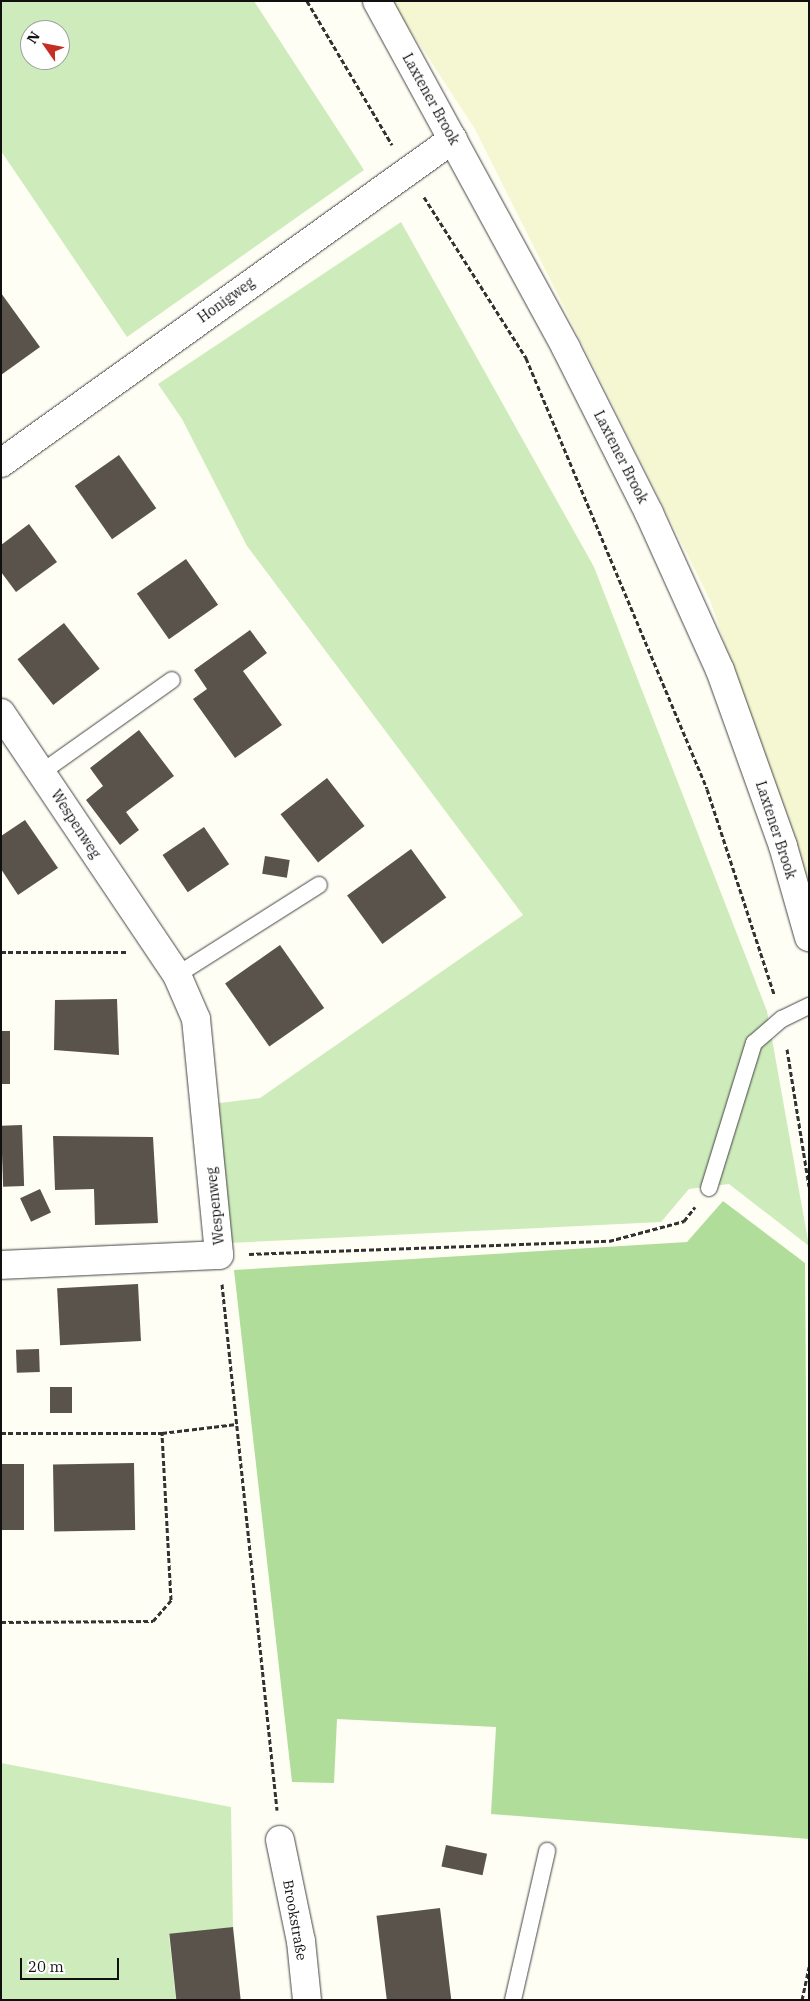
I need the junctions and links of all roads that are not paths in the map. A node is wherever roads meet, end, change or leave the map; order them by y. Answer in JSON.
{"nodes":[{"id":1,"x":376,"y":1,"type":"edge"},
{"id":2,"x":453,"y":140,"type":"junction"},
{"id":3,"x":3,"y":458,"type":"edge"},
{"id":4,"x":172,"y":680,"type":"dead end"},
{"id":5,"x":1,"y":713,"type":"edge"},
{"id":6,"x":42,"y":772,"type":"junction"},
{"id":7,"x":319,"y":884,"type":"dead end"},
{"id":8,"x":809,"y":937,"type":"edge"},
{"id":9,"x":177,"y":975,"type":"junction"},
{"id":10,"x":809,"y":1006,"type":"edge"},
{"id":11,"x":709,"y":1188,"type":"road end"},
{"id":12,"x":1,"y":1265,"type":"edge"},
{"id":13,"x":280,"y":1840,"type":"road end"},
{"id":14,"x":547,"y":1850,"type":"dead end"},
{"id":15,"x":307,"y":2000,"type":"edge"},
{"id":16,"x":513,"y":2000,"type":"edge"}],
"edges":[{"from":1,"to":2,"type":"street","name":"Laxtener Brook"},
{"from":2,"to":3,"type":"street","name":"Honigweg"},
{"from":2,"to":8,"type":"street","name":"Laxtener Brook"},
{"from":4,"to":6,"type":"lane"},
{"from":5,"to":6,"type":"street","name":"Wespenweg"},
{"from":6,"to":9,"type":"street","name":"Wespenweg"},
{"from":7,"to":9,"type":"lane"},
{"from":9,"to":12,"type":"street","name":"Wespenweg"},
{"from":10,"to":11,"type":"lane"},
{"from":13,"to":15,"type":"street","name":"Brookstraße"},
{"from":14,"to":16,"type":"lane"}]}
